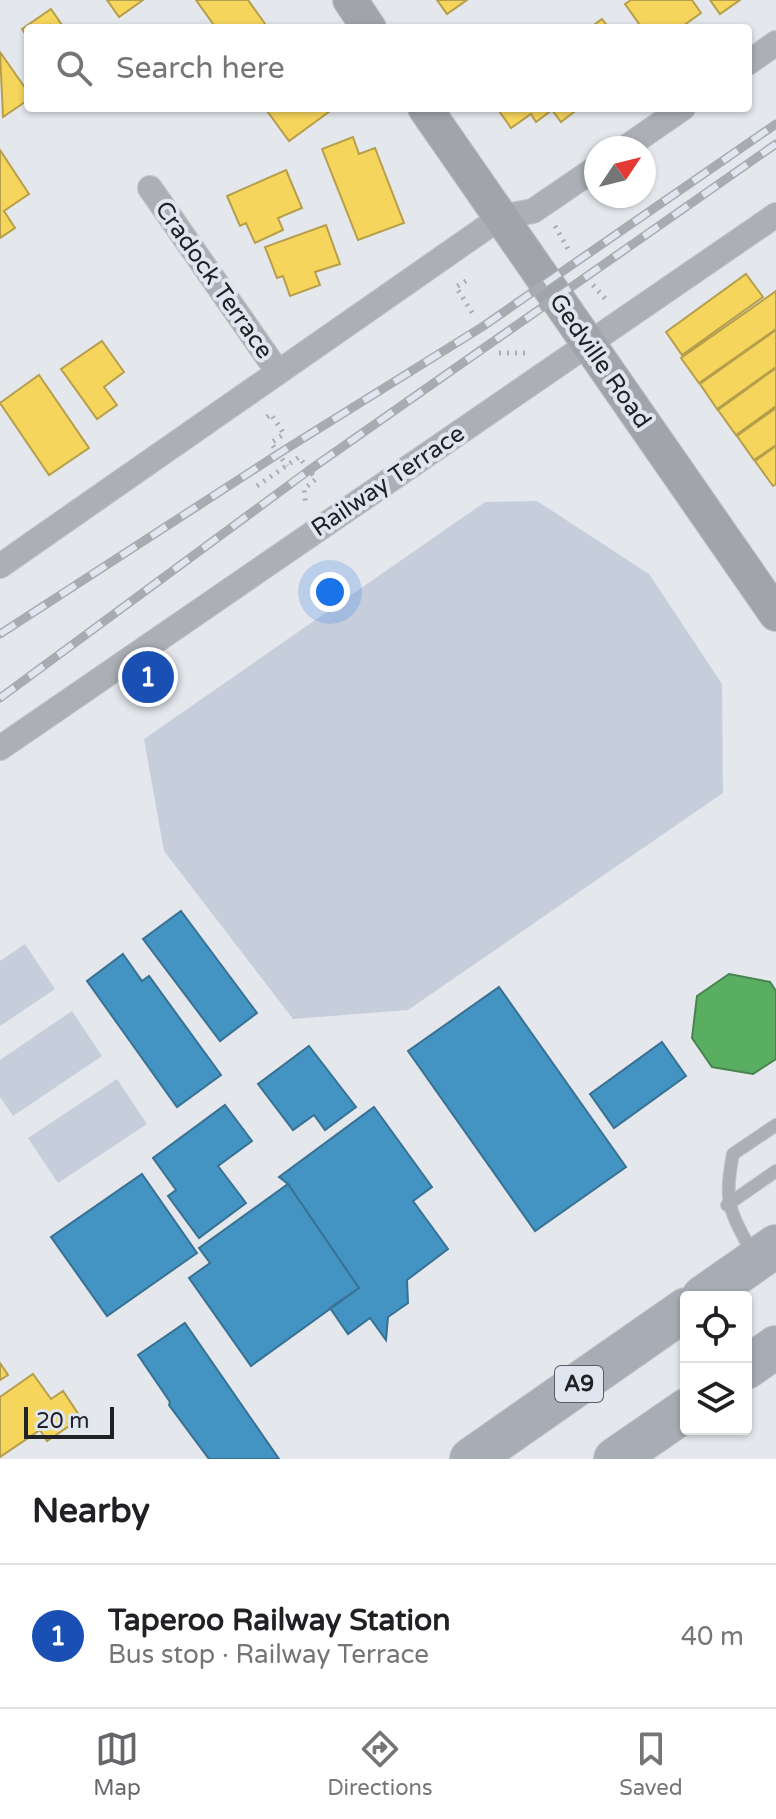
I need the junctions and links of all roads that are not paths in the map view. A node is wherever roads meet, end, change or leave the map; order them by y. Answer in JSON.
{"nodes":[{"id":1,"x":350,"y":0,"type":"edge"},
{"id":2,"x":366,"y":24,"type":"edge"},
{"id":3,"x":776,"y":43,"type":"edge"},
{"id":4,"x":752,"y":60,"type":"edge"},
{"id":5,"x":428,"y":112,"type":"edge"},
{"id":6,"x":677,"y":112,"type":"edge"},
{"id":7,"x":642,"y":136,"type":"edge"},
{"id":8,"x":584,"y":176,"type":"edge"},
{"id":9,"x":150,"y":188,"type":"dead end"},
{"id":10,"x":776,"y":215,"type":"edge"},
{"id":11,"x":501,"y":217,"type":"junction"},
{"id":12,"x":589,"y":344,"type":"junction"},
{"id":13,"x":278,"y":372,"type":"junction"},
{"id":14,"x":0,"y":566,"type":"edge"},
{"id":15,"x":776,"y":614,"type":"edge"},
{"id":16,"x":0,"y":748,"type":"edge"},
{"id":17,"x":776,"y":1125,"type":"edge"},
{"id":18,"x":776,"y":1171,"type":"edge"},
{"id":19,"x":727,"y":1205,"type":"junction"},
{"id":20,"x":766,"y":1253,"type":"edge"},
{"id":21,"x":712,"y":1291,"type":"edge"},
{"id":22,"x":680,"y":1313,"type":"edge"},
{"id":23,"x":776,"y":1347,"type":"edge"},
{"id":24,"x":752,"y":1364,"type":"edge"},
{"id":25,"x":680,"y":1414,"type":"edge"},
{"id":26,"x":471,"y":1459,"type":"edge"},
{"id":27,"x":615,"y":1459,"type":"edge"}],
"edges":[{"from":1,"to":2,"type":"street"},
{"from":3,"to":4,"type":"street"},
{"from":5,"to":11,"type":"street","name":"Gedville Road"},
{"from":6,"to":7,"type":"street"},
{"from":8,"to":11,"type":"street"},
{"from":9,"to":13,"type":"street","name":"Cradock Terrace"},
{"from":10,"to":12,"type":"street","name":"Railway Terrace"},
{"from":11,"to":12,"type":"street","name":"Gedville Road"},
{"from":11,"to":13,"type":"street"},
{"from":12,"to":15,"type":"street","name":"Gedville Road"},
{"from":12,"to":16,"type":"street","name":"Railway Terrace"},
{"from":13,"to":14,"type":"street"},
{"from":17,"to":19,"type":"lane"},
{"from":18,"to":19,"type":"lane"},
{"from":19,"to":20,"type":"lane"},
{"from":20,"to":21,"type":"highway"},
{"from":22,"to":26,"type":"highway","number":"A9"},
{"from":23,"to":24,"type":"highway"},
{"from":25,"to":27,"type":"highway"}]}
